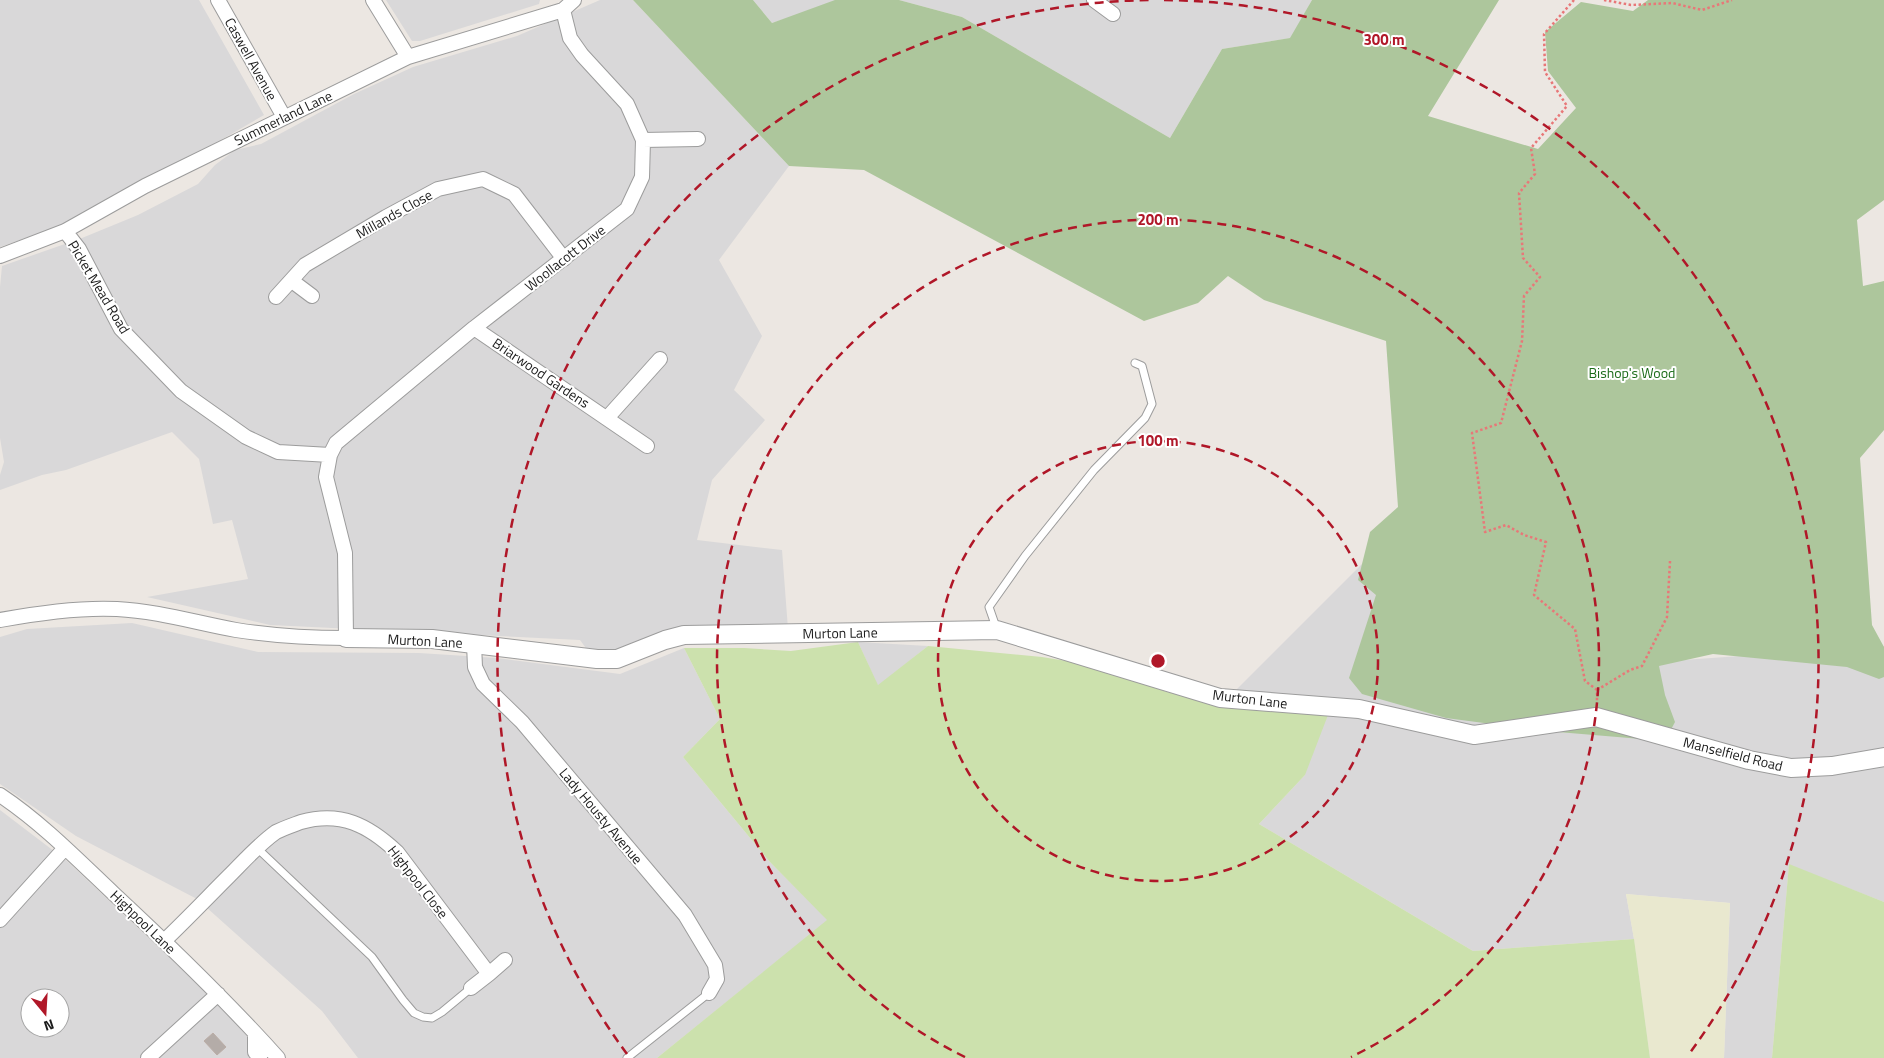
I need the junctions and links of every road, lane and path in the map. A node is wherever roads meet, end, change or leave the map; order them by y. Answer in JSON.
{"nodes":[{"id":1,"x":218,"y":0,"type":"edge"},
{"id":2,"x":373,"y":0,"type":"edge"},
{"id":3,"x":574,"y":0,"type":"edge"},
{"id":4,"x":1094,"y":0,"type":"edge"},
{"id":5,"x":1574,"y":0,"type":"edge"},
{"id":6,"x":1604,"y":0,"type":"edge"},
{"id":7,"x":1732,"y":0,"type":"edge"},
{"id":8,"x":558,"y":5,"type":"edge"},
{"id":9,"x":1113,"y":14,"type":"dead end"},
{"id":10,"x":408,"y":57,"type":"junction"},
{"id":11,"x":284,"y":118,"type":"junction"},
{"id":12,"x":643,"y":140,"type":"junction"},
{"id":13,"x":698,"y":140,"type":"dead end"},
{"id":14,"x":65,"y":231,"type":"junction"},
{"id":15,"x":0,"y":256,"type":"edge"},
{"id":16,"x":564,"y":258,"type":"junction"},
{"id":17,"x":292,"y":281,"type":"junction"},
{"id":18,"x":312,"y":296,"type":"dead end"},
{"id":19,"x":276,"y":297,"type":"dead end"},
{"id":20,"x":474,"y":328,"type":"junction"},
{"id":21,"x":660,"y":359,"type":"dead end"},
{"id":22,"x":1135,"y":363,"type":"dead end"},
{"id":23,"x":607,"y":418,"type":"junction"},
{"id":24,"x":647,"y":446,"type":"dead end"},
{"id":25,"x":330,"y":455,"type":"junction"},
{"id":26,"x":1670,"y":561,"type":"dead end"},
{"id":27,"x":0,"y":620,"type":"edge"},
{"id":28,"x":997,"y":630,"type":"junction"},
{"id":29,"x":346,"y":638,"type":"junction"},
{"id":30,"x":474,"y":644,"type":"junction"},
{"id":31,"x":1597,"y":690,"type":"junction"},
{"id":32,"x":1596,"y":717,"type":"junction"},
{"id":33,"x":1671,"y":738,"type":"joint"},
{"id":34,"x":1884,"y":757,"type":"edge"},
{"id":35,"x":0,"y":795,"type":"edge"},
{"id":36,"x":65,"y":848,"type":"junction"},
{"id":37,"x":257,"y":848,"type":"junction"},
{"id":38,"x":0,"y":920,"type":"edge"},
{"id":39,"x":164,"y":941,"type":"junction"},
{"id":40,"x":505,"y":960,"type":"dead end"},
{"id":41,"x":489,"y":974,"type":"junction"},
{"id":42,"x":471,"y":988,"type":"joint"},
{"id":43,"x":709,"y":992,"type":"joint"},
{"id":44,"x":218,"y":994,"type":"junction"},
{"id":45,"x":256,"y":1033,"type":"junction"},
{"id":46,"x":148,"y":1058,"type":"edge"},
{"id":47,"x":260,"y":1058,"type":"edge"},
{"id":48,"x":278,"y":1058,"type":"edge"},
{"id":49,"x":627,"y":1058,"type":"edge"}],
"edges":[{"from":1,"to":11,"type":"street","name":"Caswell Avenue"},
{"from":2,"to":10,"type":"street"},
{"from":3,"to":8,"type":"street","name":"Summerland Lane"},
{"from":4,"to":9,"type":"street"},
{"from":5,"to":31,"type":"path"},
{"from":6,"to":7,"type":"path"},
{"from":8,"to":10,"type":"street","name":"Summerland Lane"},
{"from":8,"to":12,"type":"street","name":"Woollacott Drive"},
{"from":10,"to":11,"type":"street","name":"Summerland Lane"},
{"from":11,"to":14,"type":"street","name":"Summerland Lane"},
{"from":12,"to":13,"type":"street"},
{"from":12,"to":16,"type":"street","name":"Woollacott Drive"},
{"from":14,"to":15,"type":"street","name":"Summerland Lane"},
{"from":14,"to":25,"type":"street","name":"Picket Mead Road"},
{"from":16,"to":17,"type":"street","name":"Millands Close"},
{"from":16,"to":20,"type":"street","name":"Woollacott Drive"},
{"from":17,"to":18,"type":"street"},
{"from":17,"to":19,"type":"street","name":"Millands Close"},
{"from":20,"to":23,"type":"street","name":"Briarwood Gardens"},
{"from":20,"to":25,"type":"street","name":"Woollacott Drive"},
{"from":21,"to":23,"type":"street"},
{"from":22,"to":28,"type":"lane"},
{"from":23,"to":24,"type":"street","name":"Briarwood Gardens"},
{"from":25,"to":29,"type":"street"},
{"from":26,"to":31,"type":"path"},
{"from":27,"to":29,"type":"street","name":"Murton Lane"},
{"from":28,"to":30,"type":"street","name":"Murton Lane"},
{"from":28,"to":32,"type":"street","name":"Murton Lane"},
{"from":29,"to":30,"type":"street","name":"Murton Lane"},
{"from":30,"to":43,"type":"street","name":"Lady Housty Avenue"},
{"from":31,"to":32,"type":"path"},
{"from":32,"to":33,"type":"street","name":"Murton Lane"},
{"from":33,"to":34,"type":"street","name":"Manselfield Road"},
{"from":35,"to":36,"type":"street","name":"Highpool Lane"},
{"from":36,"to":38,"type":"street"},
{"from":36,"to":39,"type":"street","name":"Highpool Lane"},
{"from":37,"to":39,"type":"street","name":"Highpool Close"},
{"from":37,"to":41,"type":"street","name":"Highpool Close"},
{"from":37,"to":42,"type":"lane"},
{"from":39,"to":44,"type":"street","name":"Highpool Lane"},
{"from":40,"to":41,"type":"street"},
{"from":41,"to":42,"type":"street"},
{"from":43,"to":49,"type":"lane"},
{"from":44,"to":45,"type":"street","name":"Highpool Lane"},
{"from":44,"to":46,"type":"street"},
{"from":45,"to":47,"type":"street"},
{"from":45,"to":48,"type":"street","name":"Highpool Lane"}]}
